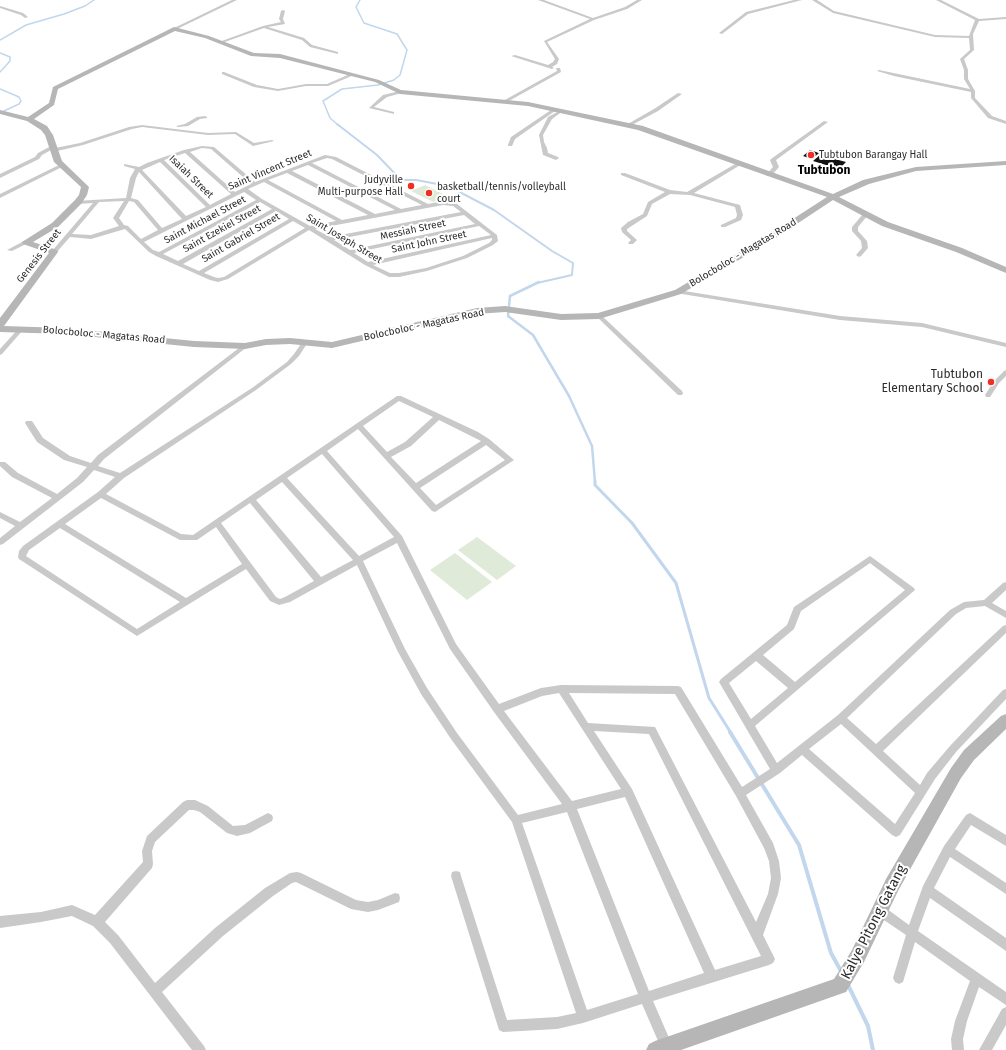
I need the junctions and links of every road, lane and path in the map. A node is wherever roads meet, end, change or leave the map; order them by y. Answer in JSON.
{"nodes":[{"id":1,"x":235,"y":0,"type":"edge"},
{"id":2,"x":540,"y":0,"type":"edge"},
{"id":3,"x":640,"y":0,"type":"edge"},
{"id":4,"x":800,"y":0,"type":"edge"},
{"id":5,"x":814,"y":0,"type":"edge"},
{"id":6,"x":938,"y":0,"type":"edge"},
{"id":7,"x":0,"y":7,"type":"edge"},
{"id":8,"x":283,"y":11,"type":"dead end"},
{"id":9,"x":26,"y":17,"type":"dead end"},
{"id":10,"x":1006,"y":18,"type":"edge"},
{"id":11,"x":593,"y":19,"type":"junction"},
{"id":12,"x":979,"y":20,"type":"junction"},
{"id":13,"x":264,"y":27,"type":"junction"},
{"id":14,"x":174,"y":29,"type":"junction"},
{"id":15,"x":721,"y":32,"type":"dead end"},
{"id":16,"x":970,"y":37,"type":"junction"},
{"id":17,"x":221,"y":42,"type":"junction"},
{"id":18,"x":337,"y":53,"type":"dead end"},
{"id":19,"x":513,"y":56,"type":"dead end"},
{"id":20,"x":548,"y":67,"type":"junction"},
{"id":21,"x":879,"y":71,"type":"dead end"},
{"id":22,"x":224,"y":73,"type":"dead end"},
{"id":23,"x":352,"y":75,"type":"junction"},
{"id":24,"x":973,"y":91,"type":"junction"},
{"id":25,"x":400,"y":92,"type":"junction"},
{"id":26,"x":680,"y":94,"type":"dead end"},
{"id":27,"x":505,"y":100,"type":"junction"},
{"id":28,"x":558,"y":110,"type":"junction"},
{"id":29,"x":0,"y":112,"type":"edge"},
{"id":30,"x":392,"y":113,"type":"dead end"},
{"id":31,"x":205,"y":118,"type":"dead end"},
{"id":32,"x":28,"y":119,"type":"junction"},
{"id":33,"x":826,"y":122,"type":"dead end"},
{"id":34,"x":1006,"y":123,"type":"edge"},
{"id":35,"x":628,"y":125,"type":"junction"},
{"id":36,"x":163,"y":127,"type":"junction"},
{"id":37,"x":272,"y":141,"type":"dead end"},
{"id":38,"x":510,"y":145,"type":"dead end"},
{"id":39,"x":53,"y":149,"type":"junction"},
{"id":40,"x":186,"y":151,"type":"junction"},
{"id":41,"x":556,"y":158,"type":"dead end"},
{"id":42,"x":161,"y":160,"type":"junction"},
{"id":43,"x":1006,"y":162,"type":"edge"},
{"id":44,"x":308,"y":163,"type":"junction"},
{"id":45,"x":740,"y":164,"type":"junction"},
{"id":46,"x":126,"y":165,"type":"dead end"},
{"id":47,"x":61,"y":166,"type":"junction"},
{"id":48,"x":139,"y":169,"type":"junction"},
{"id":49,"x":287,"y":171,"type":"junction"},
{"id":50,"x":623,"y":174,"type":"dead end"},
{"id":51,"x":769,"y":175,"type":"junction"},
{"id":52,"x":0,"y":176,"type":"edge"},
{"id":53,"x":264,"y":180,"type":"junction"},
{"id":54,"x":254,"y":184,"type":"junction"},
{"id":55,"x":244,"y":189,"type":"junction"},
{"id":56,"x":669,"y":192,"type":"junction"},
{"id":57,"x":690,"y":193,"type":"junction"},
{"id":58,"x":234,"y":194,"type":"junction"},
{"id":59,"x":0,"y":196,"type":"edge"},
{"id":60,"x":833,"y":197,"type":"junction"},
{"id":61,"x":128,"y":199,"type":"junction"},
{"id":62,"x":260,"y":200,"type":"junction"},
{"id":63,"x":97,"y":201,"type":"junction"},
{"id":64,"x":78,"y":202,"type":"junction"},
{"id":65,"x":428,"y":206,"type":"junction"},
{"id":66,"x":209,"y":207,"type":"junction"},
{"id":67,"x":276,"y":210,"type":"junction"},
{"id":68,"x":400,"y":211,"type":"junction"},
{"id":69,"x":466,"y":213,"type":"junction"},
{"id":70,"x":865,"y":215,"type":"junction"},
{"id":71,"x":374,"y":216,"type":"junction"},
{"id":72,"x":185,"y":219,"type":"junction"},
{"id":73,"x":293,"y":219,"type":"junction"},
{"id":74,"x":341,"y":222,"type":"junction"},
{"id":75,"x":481,"y":224,"type":"junction"},
{"id":76,"x":722,"y":226,"type":"dead end"},
{"id":77,"x":122,"y":227,"type":"junction"},
{"id":78,"x":309,"y":228,"type":"junction"},
{"id":79,"x":162,"y":231,"type":"junction"},
{"id":80,"x":68,"y":235,"type":"junction"},
{"id":81,"x":495,"y":236,"type":"junction"},
{"id":82,"x":329,"y":239,"type":"junction"},
{"id":83,"x":26,"y":242,"type":"junction"},
{"id":84,"x":141,"y":242,"type":"junction"},
{"id":85,"x":631,"y":243,"type":"dead end"},
{"id":86,"x":10,"y":250,"type":"dead end"},
{"id":87,"x":54,"y":252,"type":"junction"},
{"id":88,"x":349,"y":252,"type":"junction"},
{"id":89,"x":158,"y":255,"type":"junction"},
{"id":90,"x":859,"y":255,"type":"dead end"},
{"id":91,"x":178,"y":264,"type":"junction"},
{"id":92,"x":367,"y":264,"type":"junction"},
{"id":93,"x":1006,"y":270,"type":"edge"},
{"id":94,"x":199,"y":273,"type":"junction"},
{"id":95,"x":678,"y":292,"type":"junction"},
{"id":96,"x":599,"y":316,"type":"junction"},
{"id":97,"x":0,"y":325,"type":"edge"},
{"id":98,"x":0,"y":329,"type":"edge"},
{"id":99,"x":20,"y":329,"type":"junction"},
{"id":100,"x":305,"y":342,"type":"junction"},
{"id":101,"x":245,"y":346,"type":"junction"},
{"id":102,"x":1006,"y":346,"type":"edge"},
{"id":103,"x":0,"y":353,"type":"edge"},
{"id":104,"x":1006,"y":372,"type":"edge"},
{"id":105,"x":680,"y":393,"type":"dead end"},
{"id":106,"x":988,"y":395,"type":"dead end"},
{"id":107,"x":439,"y":416,"type":"junction"},
{"id":108,"x":29,"y":423,"type":"dead end"},
{"id":109,"x":359,"y":426,"type":"junction"},
{"id":110,"x":486,"y":441,"type":"junction"},
{"id":111,"x":323,"y":451,"type":"junction"},
{"id":112,"x":387,"y":456,"type":"junction"},
{"id":113,"x":2,"y":464,"type":"dead end"},
{"id":114,"x":92,"y":466,"type":"junction"},
{"id":115,"x":121,"y":476,"type":"junction"},
{"id":116,"x":283,"y":478,"type":"junction"},
{"id":117,"x":415,"y":486,"type":"junction"},
{"id":118,"x":101,"y":494,"type":"junction"},
{"id":119,"x":57,"y":497,"type":"junction"},
{"id":120,"x":251,"y":499,"type":"junction"},
{"id":121,"x":0,"y":515,"type":"edge"},
{"id":122,"x":217,"y":523,"type":"junction"},
{"id":123,"x":60,"y":524,"type":"junction"},
{"id":124,"x":21,"y":526,"type":"junction"},
{"id":125,"x":399,"y":538,"type":"junction"},
{"id":126,"x":0,"y":542,"type":"edge"},
{"id":127,"x":359,"y":561,"type":"junction"},
{"id":128,"x":248,"y":564,"type":"junction"},
{"id":129,"x":320,"y":582,"type":"junction"},
{"id":130,"x":1006,"y":585,"type":"edge"},
{"id":131,"x":186,"y":602,"type":"junction"},
{"id":132,"x":986,"y":603,"type":"junction"},
{"id":133,"x":1006,"y":615,"type":"edge"},
{"id":134,"x":1006,"y":628,"type":"edge"},
{"id":135,"x":756,"y":655,"type":"junction"},
{"id":136,"x":794,"y":688,"type":"junction"},
{"id":137,"x":561,"y":689,"type":"junction"},
{"id":138,"x":1006,"y":693,"type":"edge"},
{"id":139,"x":497,"y":709,"type":"junction"},
{"id":140,"x":841,"y":718,"type":"junction"},
{"id":141,"x":1006,"y":720,"type":"edge"},
{"id":142,"x":750,"y":725,"type":"junction"},
{"id":143,"x":586,"y":727,"type":"junction"},
{"id":144,"x":802,"y":750,"type":"junction"},
{"id":145,"x":876,"y":751,"type":"junction"},
{"id":146,"x":776,"y":770,"type":"junction"},
{"id":147,"x":920,"y":791,"type":"junction"},
{"id":148,"x":628,"y":792,"type":"junction"},
{"id":149,"x":740,"y":793,"type":"junction"},
{"id":150,"x":571,"y":808,"type":"junction"},
{"id":151,"x":268,"y":818,"type":"dead end"},
{"id":152,"x":516,"y":820,"type":"junction"},
{"id":153,"x":1006,"y":841,"type":"edge"},
{"id":154,"x":948,"y":850,"type":"junction"},
{"id":155,"x":456,"y":876,"type":"dead end"},
{"id":156,"x":1006,"y":889,"type":"edge"},
{"id":157,"x":927,"y":890,"type":"junction"},
{"id":158,"x":394,"y":898,"type":"dead end"},
{"id":159,"x":879,"y":910,"type":"junction"},
{"id":160,"x":0,"y":922,"type":"edge"},
{"id":161,"x":97,"y":922,"type":"junction"},
{"id":162,"x":912,"y":933,"type":"junction"},
{"id":163,"x":757,"y":935,"type":"junction"},
{"id":164,"x":1006,"y":945,"type":"edge"},
{"id":165,"x":712,"y":977,"type":"junction"},
{"id":166,"x":898,"y":978,"type":"dead end"},
{"id":167,"x":977,"y":978,"type":"junction"},
{"id":168,"x":154,"y":991,"type":"junction"},
{"id":169,"x":646,"y":999,"type":"junction"},
{"id":170,"x":1006,"y":999,"type":"edge"},
{"id":171,"x":1006,"y":1012,"type":"edge"},
{"id":172,"x":583,"y":1017,"type":"junction"},
{"id":173,"x":661,"y":1048,"type":"edge"},
{"id":174,"x":200,"y":1050,"type":"edge"},
{"id":175,"x":958,"y":1050,"type":"edge"},
{"id":176,"x":984,"y":1050,"type":"edge"}],
"edges":[{"from":1,"to":14,"type":"street"},
{"from":2,"to":11,"type":"street"},
{"from":3,"to":11,"type":"street"},
{"from":4,"to":15,"type":"street"},
{"from":5,"to":16,"type":"street"},
{"from":6,"to":12,"type":"street"},
{"from":7,"to":9,"type":"street"},
{"from":8,"to":13,"type":"street"},
{"from":10,"to":12,"type":"street"},
{"from":11,"to":20,"type":"street"},
{"from":12,"to":16,"type":"street"},
{"from":13,"to":17,"type":"street"},
{"from":13,"to":18,"type":"street"},
{"from":14,"to":17,"type":"street"},
{"from":14,"to":32,"type":"street"},
{"from":16,"to":24,"type":"street"},
{"from":17,"to":23,"type":"street"},
{"from":19,"to":20,"type":"street"},
{"from":20,"to":27,"type":"street"},
{"from":21,"to":24,"type":"street"},
{"from":22,"to":23,"type":"street"},
{"from":23,"to":25,"type":"street"},
{"from":24,"to":34,"type":"street"},
{"from":25,"to":27,"type":"street"},
{"from":25,"to":30,"type":"street"},
{"from":26,"to":35,"type":"street"},
{"from":27,"to":28,"type":"street"},
{"from":28,"to":35,"type":"street"},
{"from":28,"to":38,"type":"street"},
{"from":28,"to":41,"type":"street"},
{"from":29,"to":32,"type":"street"},
{"from":31,"to":36,"type":"street"},
{"from":32,"to":39,"type":"street"},
{"from":33,"to":51,"type":"street"},
{"from":35,"to":45,"type":"street"},
{"from":36,"to":37,"type":"street"},
{"from":36,"to":39,"type":"street"},
{"from":39,"to":47,"type":"street"},
{"from":39,"to":52,"type":"street"},
{"from":40,"to":42,"type":"street"},
{"from":40,"to":54,"type":"street"},
{"from":40,"to":58,"type":"street"},
{"from":42,"to":48,"type":"street"},
{"from":42,"to":66,"type":"street","name":"Isaiah Street"},
{"from":43,"to":60,"type":"street","name":"Bolocboloc - Magatas Road"},
{"from":44,"to":49,"type":"street","name":"Saint Vincent Street"},
{"from":44,"to":65,"type":"street","name":"Saint Vincent Street"},
{"from":44,"to":68,"type":"street"},
{"from":45,"to":51,"type":"street"},
{"from":45,"to":57,"type":"street"},
{"from":46,"to":48,"type":"street"},
{"from":47,"to":59,"type":"street"},
{"from":47,"to":64,"type":"street"},
{"from":48,"to":61,"type":"street"},
{"from":48,"to":72,"type":"street"},
{"from":49,"to":53,"type":"street","name":"Saint Vincent Street"},
{"from":49,"to":71,"type":"street"},
{"from":50,"to":56,"type":"street"},
{"from":51,"to":60,"type":"street"},
{"from":53,"to":54,"type":"street","name":"Saint Vincent Street"},
{"from":53,"to":74,"type":"street"},
{"from":54,"to":55,"type":"street","name":"Saint Vincent Street"},
{"from":55,"to":58,"type":"street","name":"Saint Vincent Street"},
{"from":55,"to":62,"type":"street","name":"Saint Joseph Street"},
{"from":56,"to":57,"type":"street"},
{"from":56,"to":85,"type":"street"},
{"from":57,"to":76,"type":"street"},
{"from":58,"to":66,"type":"street","name":"Saint Vincent Street"},
{"from":60,"to":70,"type":"street"},
{"from":60,"to":95,"type":"street","name":"Bolocboloc - Magatas Road"},
{"from":61,"to":63,"type":"street"},
{"from":61,"to":77,"type":"street"},
{"from":61,"to":79,"type":"street"},
{"from":62,"to":67,"type":"street","name":"Saint Joseph Street"},
{"from":62,"to":89,"type":"street","name":"Saint Michael Street"},
{"from":63,"to":64,"type":"street"},
{"from":63,"to":80,"type":"street","name":"Genesis Street"},
{"from":64,"to":83,"type":"street"},
{"from":65,"to":68,"type":"street"},
{"from":65,"to":69,"type":"street"},
{"from":66,"to":72,"type":"street","name":"Saint Vincent Street"},
{"from":67,"to":73,"type":"street","name":"Saint Joseph Street"},
{"from":67,"to":91,"type":"street","name":"Saint Ezekiel Street"},
{"from":68,"to":71,"type":"street"},
{"from":69,"to":75,"type":"street"},
{"from":69,"to":82,"type":"street"},
{"from":70,"to":90,"type":"street"},
{"from":70,"to":93,"type":"street"},
{"from":71,"to":74,"type":"street"},
{"from":72,"to":79,"type":"street","name":"Saint Vincent Street"},
{"from":73,"to":78,"type":"street","name":"Saint Joseph Street"},
{"from":73,"to":94,"type":"street","name":"Saint Gabriel Street"},
{"from":74,"to":78,"type":"street"},
{"from":75,"to":81,"type":"street"},
{"from":75,"to":88,"type":"street","name":"Messiah Street"},
{"from":77,"to":80,"type":"street"},
{"from":77,"to":84,"type":"street"},
{"from":78,"to":82,"type":"street","name":"Saint Joseph Street"},
{"from":78,"to":94,"type":"street"},
{"from":79,"to":84,"type":"street","name":"Saint Vincent Street"},
{"from":80,"to":87,"type":"street","name":"Genesis Street"},
{"from":81,"to":92,"type":"street","name":"Saint John Street"},
{"from":81,"to":92,"type":"street","name":"Saint Joseph Street"},
{"from":82,"to":88,"type":"street","name":"Saint Joseph Street"},
{"from":83,"to":86,"type":"street"},
{"from":83,"to":87,"type":"street"},
{"from":84,"to":89,"type":"street"},
{"from":87,"to":97,"type":"street","name":"Genesis Street"},
{"from":88,"to":92,"type":"street","name":"Saint Joseph Street"},
{"from":89,"to":91,"type":"street"},
{"from":91,"to":94,"type":"street"},
{"from":95,"to":96,"type":"street","name":"Bolocboloc - Magatas Road"},
{"from":95,"to":102,"type":"street"},
{"from":96,"to":100,"type":"street","name":"Bolocboloc - Magatas Road"},
{"from":96,"to":105,"type":"street"},
{"from":98,"to":99,"type":"street","name":"Bolocboloc - Magatas Road"},
{"from":99,"to":101,"type":"street","name":"Bolocboloc - Magatas Road"},
{"from":99,"to":103,"type":"street"},
{"from":100,"to":101,"type":"street","name":"Bolocboloc - Magatas Road"},
{"from":100,"to":115,"type":"street"},
{"from":101,"to":114,"type":"street"},
{"from":104,"to":106,"type":"street"},
{"from":107,"to":109,"type":"street"},
{"from":107,"to":110,"type":"street"},
{"from":107,"to":112,"type":"street"},
{"from":108,"to":114,"type":"street"},
{"from":109,"to":111,"type":"street"},
{"from":109,"to":112,"type":"street"},
{"from":110,"to":117,"type":"street"},
{"from":110,"to":117,"type":"street"},
{"from":111,"to":116,"type":"street"},
{"from":111,"to":125,"type":"street"},
{"from":112,"to":117,"type":"street"},
{"from":113,"to":119,"type":"street"},
{"from":114,"to":115,"type":"street"},
{"from":114,"to":119,"type":"street"},
{"from":115,"to":118,"type":"street"},
{"from":116,"to":120,"type":"street"},
{"from":116,"to":127,"type":"street"},
{"from":118,"to":122,"type":"street"},
{"from":118,"to":123,"type":"street"},
{"from":119,"to":124,"type":"street"},
{"from":120,"to":122,"type":"street"},
{"from":120,"to":129,"type":"street"},
{"from":121,"to":124,"type":"street"},
{"from":122,"to":128,"type":"street"},
{"from":123,"to":131,"type":"street"},
{"from":123,"to":131,"type":"street"},
{"from":124,"to":126,"type":"street"},
{"from":125,"to":127,"type":"street"},
{"from":125,"to":139,"type":"street"},
{"from":127,"to":129,"type":"street"},
{"from":127,"to":152,"type":"street"},
{"from":128,"to":129,"type":"street"},
{"from":128,"to":131,"type":"street"},
{"from":130,"to":132,"type":"street"},
{"from":132,"to":133,"type":"street"},
{"from":132,"to":140,"type":"street"},
{"from":134,"to":145,"type":"street"},
{"from":135,"to":136,"type":"street"},
{"from":135,"to":136,"type":"street"},
{"from":135,"to":142,"type":"street"},
{"from":136,"to":142,"type":"street"},
{"from":137,"to":139,"type":"street"},
{"from":137,"to":143,"type":"street"},
{"from":137,"to":149,"type":"street"},
{"from":138,"to":147,"type":"street"},
{"from":139,"to":150,"type":"street"},
{"from":140,"to":144,"type":"street"},
{"from":140,"to":145,"type":"street"},
{"from":141,"to":159,"type":"street","name":"Kalye Pitong Gatang"},
{"from":142,"to":146,"type":"street"},
{"from":143,"to":148,"type":"street"},
{"from":143,"to":163,"type":"street"},
{"from":144,"to":146,"type":"street"},
{"from":144,"to":147,"type":"street"},
{"from":145,"to":147,"type":"street"},
{"from":146,"to":149,"type":"street"},
{"from":148,"to":150,"type":"street"},
{"from":148,"to":165,"type":"street"},
{"from":149,"to":163,"type":"street"},
{"from":150,"to":152,"type":"street"},
{"from":150,"to":169,"type":"street"},
{"from":151,"to":161,"type":"street"},
{"from":152,"to":172,"type":"street"},
{"from":153,"to":154,"type":"street"},
{"from":154,"to":156,"type":"street"},
{"from":154,"to":157,"type":"street"},
{"from":155,"to":172,"type":"street"},
{"from":157,"to":162,"type":"street"},
{"from":157,"to":164,"type":"street"},
{"from":158,"to":168,"type":"street"},
{"from":159,"to":162,"type":"street"},
{"from":159,"to":173,"type":"street","name":"Kalye Pitong Gatang"},
{"from":160,"to":161,"type":"street"},
{"from":161,"to":168,"type":"street"},
{"from":162,"to":166,"type":"street"},
{"from":162,"to":167,"type":"street"},
{"from":163,"to":165,"type":"street"},
{"from":165,"to":169,"type":"street"},
{"from":167,"to":170,"type":"street"},
{"from":167,"to":175,"type":"street"},
{"from":168,"to":174,"type":"street"},
{"from":169,"to":172,"type":"street"},
{"from":169,"to":173,"type":"street"},
{"from":171,"to":176,"type":"street"}]}
